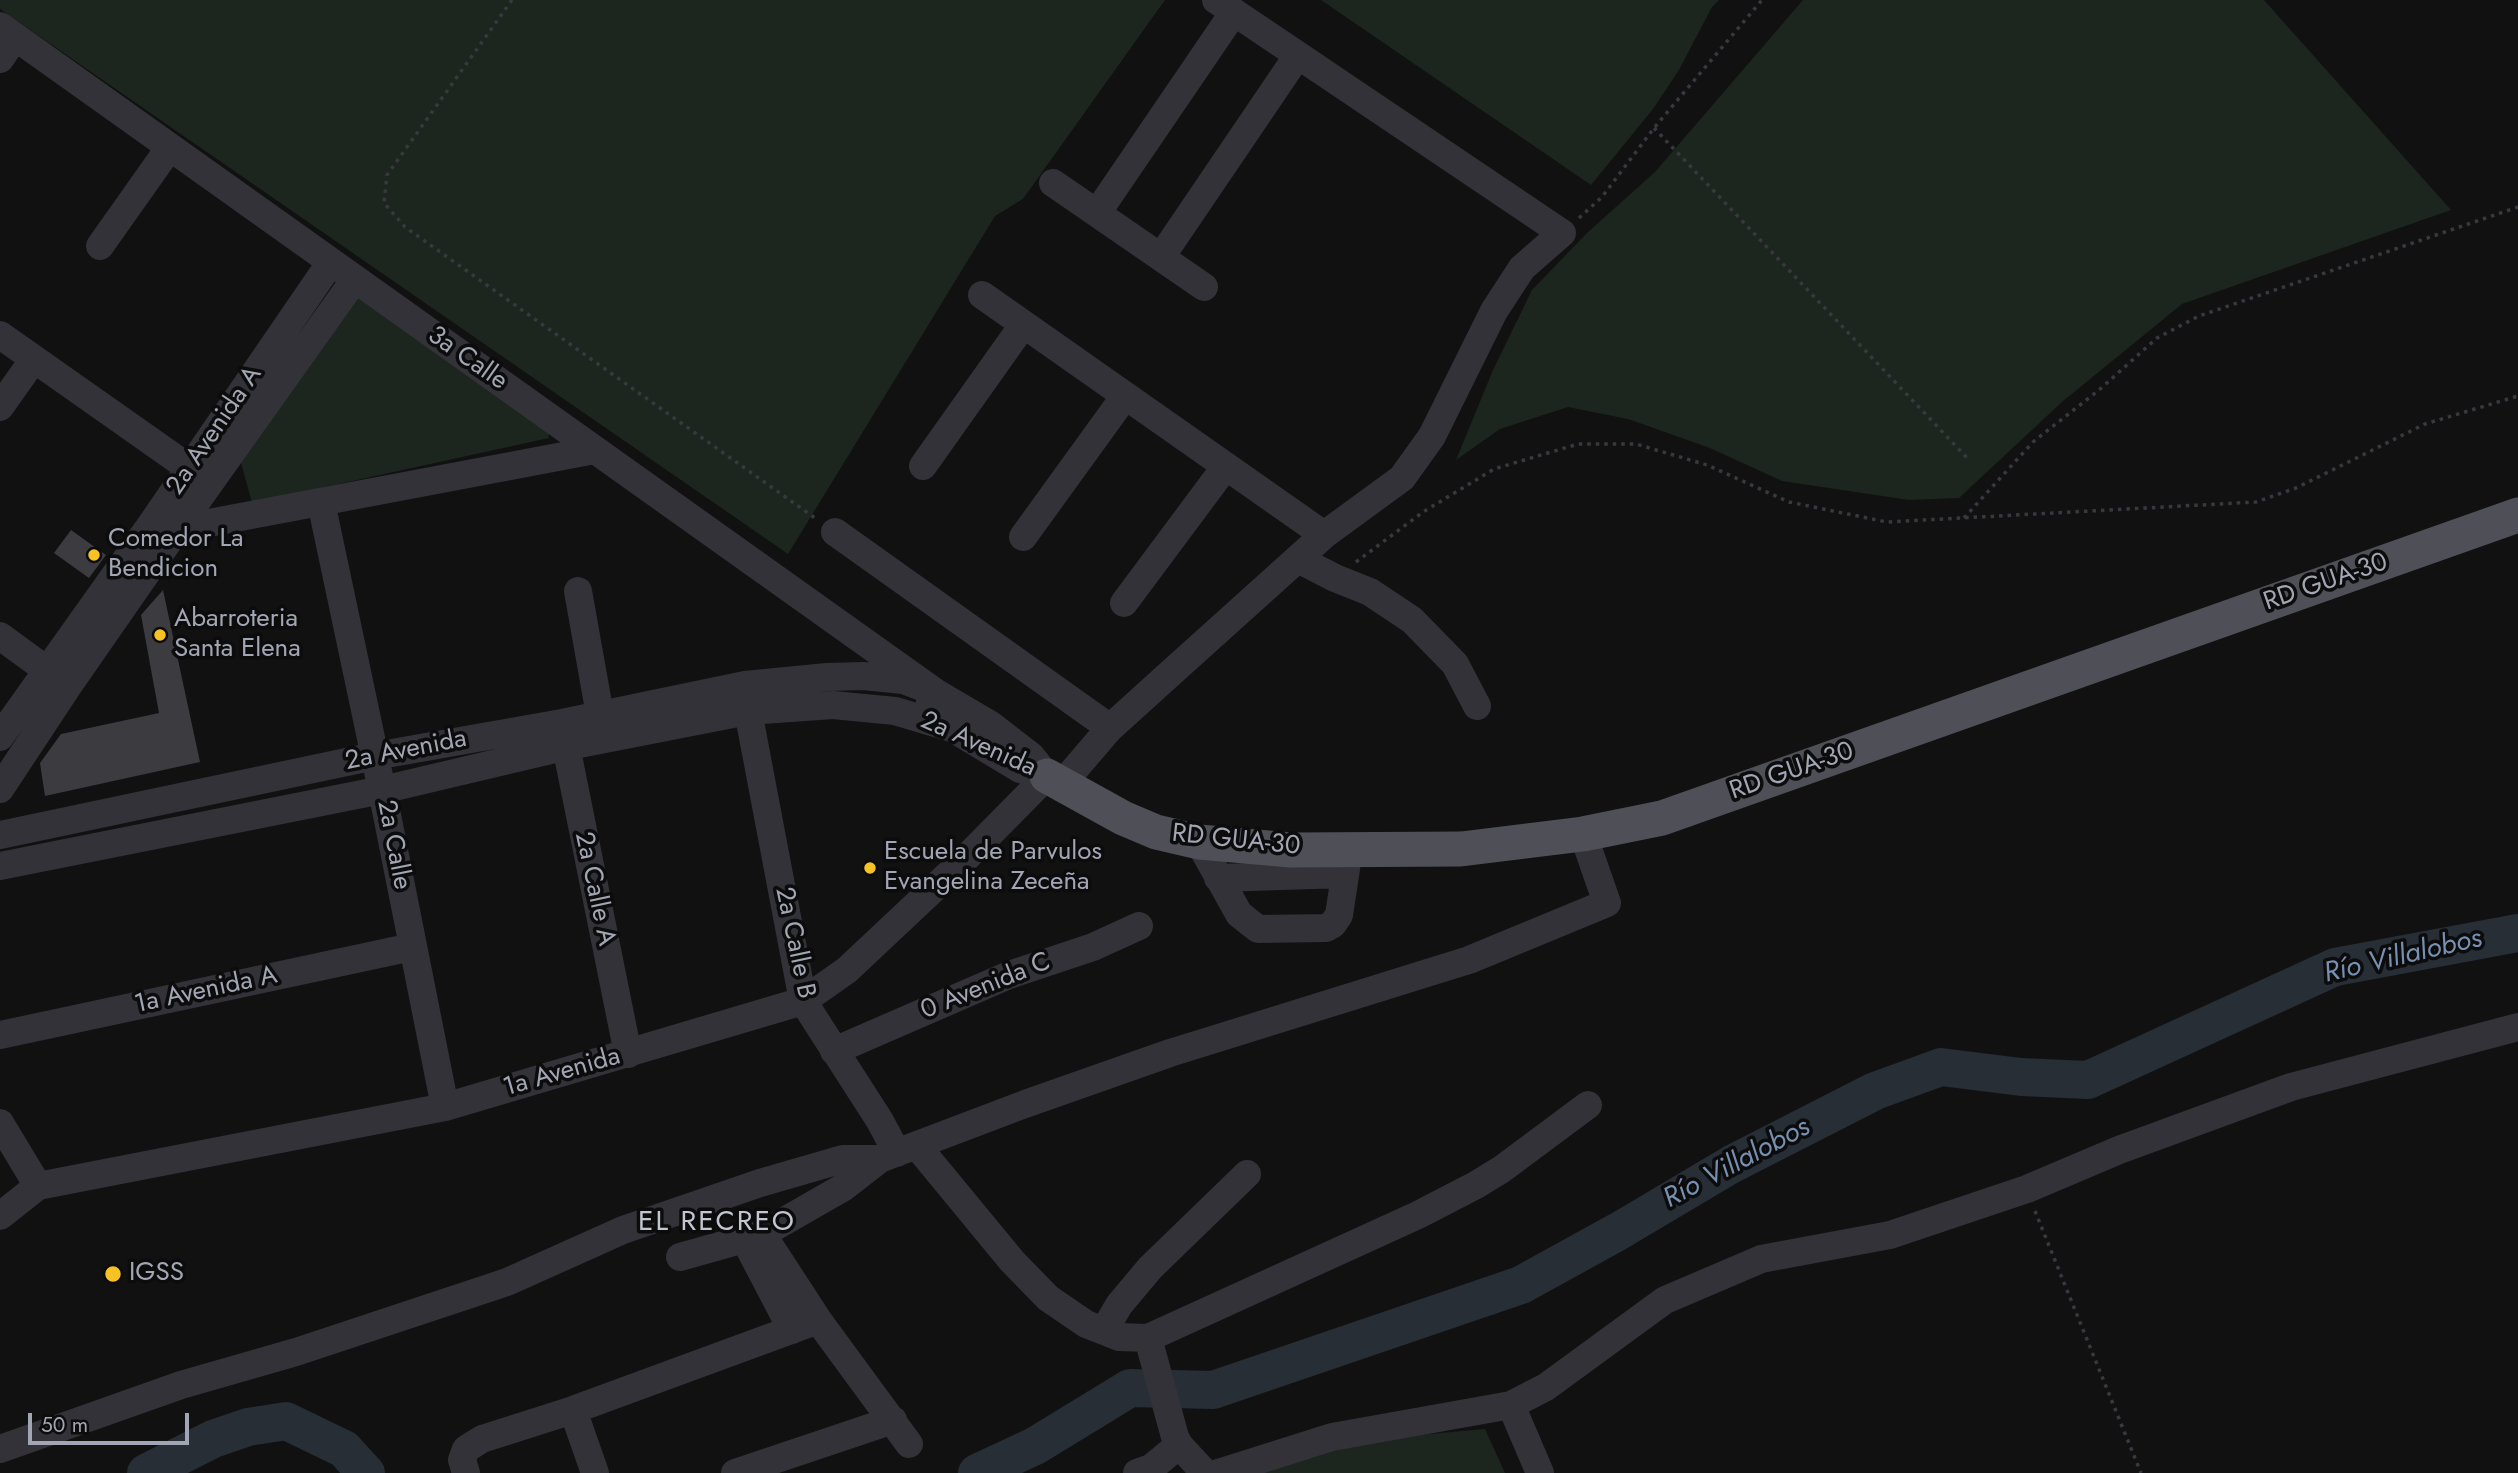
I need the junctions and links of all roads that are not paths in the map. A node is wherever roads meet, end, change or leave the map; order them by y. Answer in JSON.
{"nodes":[{"id":1,"x":1225,"y":6,"type":"edge"},
{"id":2,"x":5,"y":40,"type":"edge"},
{"id":3,"x":1298,"y":55,"type":"junction"},
{"id":4,"x":170,"y":147,"type":"junction"},
{"id":5,"x":1053,"y":183,"type":"dead end"},
{"id":6,"x":1097,"y":213,"type":"junction"},
{"id":7,"x":100,"y":246,"type":"dead end"},
{"id":8,"x":1161,"y":257,"type":"junction"},
{"id":9,"x":331,"y":262,"type":"junction"},
{"id":10,"x":355,"y":279,"type":"junction"},
{"id":11,"x":1204,"y":286,"type":"dead end"},
{"id":12,"x":982,"y":295,"type":"dead end"},
{"id":13,"x":1023,"y":325,"type":"junction"},
{"id":14,"x":0,"y":335,"type":"edge"},
{"id":15,"x":34,"y":359,"type":"junction"},
{"id":16,"x":1125,"y":396,"type":"junction"},
{"id":17,"x":0,"y":407,"type":"edge"},
{"id":18,"x":595,"y":450,"type":"junction"},
{"id":19,"x":923,"y":466,"type":"dead end"},
{"id":20,"x":1226,"y":466,"type":"junction"},
{"id":21,"x":189,"y":468,"type":"junction"},
{"id":22,"x":321,"y":502,"type":"junction"},
{"id":23,"x":2518,"y":515,"type":"edge"},
{"id":24,"x":177,"y":529,"type":"junction"},
{"id":25,"x":835,"y":532,"type":"road end"},
{"id":26,"x":1324,"y":535,"type":"junction"},
{"id":27,"x":1023,"y":537,"type":"dead end"},
{"id":28,"x":1298,"y":559,"type":"junction"},
{"id":29,"x":578,"y":592,"type":"dead end"},
{"id":30,"x":1124,"y":603,"type":"dead end"},
{"id":31,"x":0,"y":636,"type":"edge"},
{"id":32,"x":58,"y":678,"type":"junction"},
{"id":33,"x":929,"y":705,"type":"junction"},
{"id":34,"x":1477,"y":706,"type":"dead end"},
{"id":35,"x":748,"y":711,"type":"junction"},
{"id":36,"x":600,"y":715,"type":"junction"},
{"id":37,"x":1110,"y":728,"type":"junction"},
{"id":38,"x":563,"y":735,"type":"junction"},
{"id":39,"x":0,"y":737,"type":"edge"},
{"id":40,"x":375,"y":756,"type":"junction"},
{"id":41,"x":1055,"y":780,"type":"junction"},
{"id":42,"x":0,"y":789,"type":"edge"},
{"id":43,"x":382,"y":790,"type":"junction"},
{"id":44,"x":1583,"y":834,"type":"junction"},
{"id":45,"x":0,"y":835,"type":"edge"},
{"id":46,"x":1199,"y":842,"type":"junction"},
{"id":47,"x":1347,"y":862,"type":"junction"},
{"id":48,"x":0,"y":866,"type":"edge"},
{"id":49,"x":1218,"y":878,"type":"junction"},
{"id":50,"x":1139,"y":926,"type":"dead end"},
{"id":51,"x":412,"y":947,"type":"junction"},
{"id":52,"x":803,"y":1001,"type":"junction"},
{"id":53,"x":2518,"y":1027,"type":"edge"},
{"id":54,"x":0,"y":1035,"type":"edge"},
{"id":55,"x":834,"y":1051,"type":"junction"},
{"id":56,"x":628,"y":1054,"type":"junction"},
{"id":57,"x":1588,"y":1105,"type":"dead end"},
{"id":58,"x":445,"y":1107,"type":"junction"},
{"id":59,"x":0,"y":1123,"type":"edge"},
{"id":60,"x":898,"y":1153,"type":"junction"},
{"id":61,"x":1247,"y":1174,"type":"dead end"},
{"id":62,"x":38,"y":1186,"type":"junction"},
{"id":63,"x":0,"y":1216,"type":"edge"},
{"id":64,"x":753,"y":1237,"type":"junction"},
{"id":65,"x":680,"y":1257,"type":"dead end"},
{"id":66,"x":818,"y":1320,"type":"junction"},
{"id":67,"x":792,"y":1330,"type":"junction"},
{"id":68,"x":1104,"y":1331,"type":"junction"},
{"id":69,"x":1148,"y":1338,"type":"junction"},
{"id":70,"x":1511,"y":1405,"type":"junction"},
{"id":71,"x":573,"y":1410,"type":"junction"},
{"id":72,"x":893,"y":1420,"type":"junction"},
{"id":73,"x":1177,"y":1441,"type":"junction"},
{"id":74,"x":909,"y":1444,"type":"dead end"},
{"id":75,"x":0,"y":1449,"type":"edge"},
{"id":76,"x":466,"y":1473,"type":"edge"},
{"id":77,"x":595,"y":1473,"type":"edge"},
{"id":78,"x":735,"y":1473,"type":"edge"},
{"id":79,"x":1137,"y":1473,"type":"edge"},
{"id":80,"x":1205,"y":1473,"type":"edge"},
{"id":81,"x":1218,"y":1473,"type":"edge"},
{"id":82,"x":1540,"y":1473,"type":"edge"}],
"edges":[{"from":1,"to":3,"type":"street"},
{"from":1,"to":6,"type":"street"},
{"from":2,"to":4,"type":"street","name":"3a Calle"},
{"from":3,"to":8,"type":"street"},
{"from":3,"to":26,"type":"street","name":"1a Avenida"},
{"from":4,"to":7,"type":"street"},
{"from":4,"to":9,"type":"street","name":"3a Calle"},
{"from":5,"to":6,"type":"street"},
{"from":6,"to":8,"type":"street"},
{"from":8,"to":11,"type":"street"},
{"from":9,"to":10,"type":"street","name":"3a Calle"},
{"from":9,"to":21,"type":"street","name":"2a Avenida A"},
{"from":10,"to":18,"type":"street","name":"3a Calle"},
{"from":10,"to":24,"type":"street","name":"2a Avenida A"},
{"from":12,"to":13,"type":"street"},
{"from":13,"to":16,"type":"street"},
{"from":13,"to":19,"type":"street"},
{"from":14,"to":15,"type":"street"},
{"from":15,"to":17,"type":"street"},
{"from":15,"to":21,"type":"street"},
{"from":16,"to":20,"type":"street"},
{"from":16,"to":27,"type":"street"},
{"from":18,"to":22,"type":"street","name":"2a Avenida A"},
{"from":18,"to":33,"type":"street","name":"3a Calle"},
{"from":20,"to":26,"type":"street"},
{"from":20,"to":30,"type":"street"},
{"from":21,"to":32,"type":"street","name":"2a Avenida A"},
{"from":22,"to":24,"type":"street","name":"2a Avenida A"},
{"from":22,"to":40,"type":"street","name":"2a Calle"},
{"from":23,"to":44,"type":"main road","name":"RD GUA-30"},
{"from":24,"to":32,"type":"street","name":"2a Avenida A"},
{"from":25,"to":37,"type":"street"},
{"from":26,"to":28,"type":"street","name":"1a Avenida"},
{"from":28,"to":34,"type":"street"},
{"from":28,"to":37,"type":"street","name":"1a Avenida"},
{"from":29,"to":36,"type":"street"},
{"from":31,"to":32,"type":"street"},
{"from":32,"to":39,"type":"street","name":"2a Avenida A"},
{"from":32,"to":42,"type":"street","name":"2a Avenida A"},
{"from":33,"to":35,"type":"street","name":"2a Avenida"},
{"from":33,"to":36,"type":"street","name":"2a Avenida"},
{"from":33,"to":41,"type":"street","name":"2a Avenida"},
{"from":35,"to":38,"type":"street","name":"2a Avenida"},
{"from":35,"to":52,"type":"street","name":"2a Calle B"},
{"from":36,"to":38,"type":"street","name":"2a Avenida"},
{"from":37,"to":41,"type":"street","name":"1a Avenida"},
{"from":38,"to":40,"type":"street","name":"2a Avenida"},
{"from":38,"to":43,"type":"street","name":"2a Avenida"},
{"from":38,"to":56,"type":"street","name":"2a Calle A"},
{"from":40,"to":43,"type":"street","name":"2a Calle"},
{"from":40,"to":45,"type":"street","name":"2a Avenida"},
{"from":41,"to":46,"type":"main road","name":"RD GUA-30"},
{"from":41,"to":52,"type":"street","name":"1a Avenida"},
{"from":43,"to":48,"type":"street","name":"2a Avenida"},
{"from":43,"to":51,"type":"street","name":"2a Calle"},
{"from":44,"to":47,"type":"main road","name":"RD GUA-30"},
{"from":44,"to":60,"type":"street"},
{"from":46,"to":47,"type":"main road","name":"RD GUA-30"},
{"from":46,"to":49,"type":"street"},
{"from":47,"to":49,"type":"street"},
{"from":47,"to":49,"type":"street"},
{"from":50,"to":55,"type":"street","name":"0 Avenida C"},
{"from":51,"to":54,"type":"street","name":"1a Avenida A"},
{"from":51,"to":58,"type":"street","name":"2a Calle"},
{"from":52,"to":55,"type":"street","name":"2a Calle B"},
{"from":52,"to":56,"type":"street","name":"1a Avenida"},
{"from":53,"to":70,"type":"street"},
{"from":55,"to":60,"type":"street","name":"2a Calle B"},
{"from":56,"to":58,"type":"street","name":"1a Avenida"},
{"from":57,"to":69,"type":"street"},
{"from":58,"to":62,"type":"street","name":"1a Avenida"},
{"from":59,"to":62,"type":"street"},
{"from":60,"to":64,"type":"street"},
{"from":60,"to":68,"type":"street","name":"2a Calle B"},
{"from":60,"to":75,"type":"street"},
{"from":61,"to":68,"type":"street"},
{"from":62,"to":63,"type":"street","name":"1a Avenida"},
{"from":64,"to":65,"type":"street"},
{"from":64,"to":66,"type":"street"},
{"from":64,"to":67,"type":"street"},
{"from":66,"to":67,"type":"street"},
{"from":66,"to":72,"type":"street"},
{"from":67,"to":71,"type":"street"},
{"from":68,"to":69,"type":"street","name":"2a Calle B"},
{"from":69,"to":73,"type":"street"},
{"from":70,"to":81,"type":"street"},
{"from":70,"to":82,"type":"street"},
{"from":71,"to":76,"type":"street"},
{"from":71,"to":77,"type":"street"},
{"from":72,"to":74,"type":"street"},
{"from":72,"to":78,"type":"street"},
{"from":73,"to":79,"type":"street"},
{"from":73,"to":80,"type":"street"}]}
